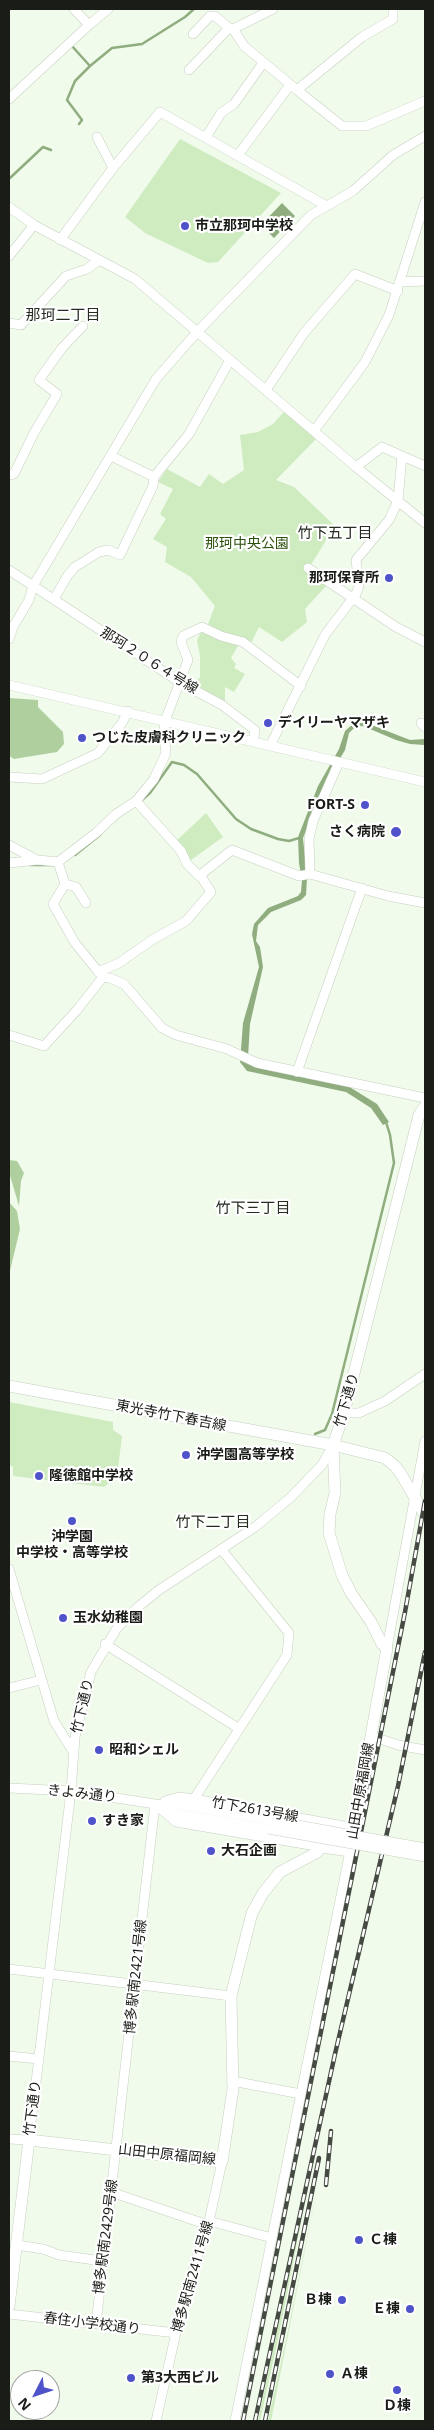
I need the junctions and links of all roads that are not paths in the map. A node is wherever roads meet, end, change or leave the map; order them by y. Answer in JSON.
{"nodes":[{"id":1,"x":74,"y":9,"type":"edge"},
{"id":2,"x":108,"y":9,"type":"edge"},
{"id":3,"x":273,"y":9,"type":"edge"},
{"id":4,"x":393,"y":9,"type":"edge"},
{"id":5,"x":89,"y":25,"type":"junction"},
{"id":6,"x":231,"y":28,"type":"junction"},
{"id":7,"x":193,"y":34,"type":"dead end"},
{"id":8,"x":263,"y":63,"type":"junction"},
{"id":9,"x":189,"y":70,"type":"dead end"},
{"id":10,"x":294,"y":88,"type":"junction"},
{"id":11,"x":9,"y":99,"type":"edge"},
{"id":12,"x":425,"y":101,"type":"edge"},
{"id":13,"x":425,"y":136,"type":"edge"},
{"id":14,"x":97,"y":137,"type":"dead end"},
{"id":15,"x":206,"y":137,"type":"junction"},
{"id":16,"x":238,"y":155,"type":"junction"},
{"id":17,"x":113,"y":168,"type":"junction"},
{"id":18,"x":425,"y":202,"type":"edge"},
{"id":19,"x":325,"y":205,"type":"junction"},
{"id":20,"x":9,"y":207,"type":"edge"},
{"id":21,"x":34,"y":225,"type":"junction"},
{"id":22,"x":60,"y":240,"type":"junction"},
{"id":23,"x":9,"y":256,"type":"edge"},
{"id":24,"x":98,"y":261,"type":"junction"},
{"id":25,"x":425,"y":281,"type":"edge"},
{"id":26,"x":398,"y":286,"type":"junction"},
{"id":27,"x":9,"y":323,"type":"edge"},
{"id":28,"x":82,"y":326,"type":"dead end"},
{"id":29,"x":197,"y":332,"type":"junction"},
{"id":30,"x":230,"y":360,"type":"junction"},
{"id":31,"x":266,"y":390,"type":"junction"},
{"id":32,"x":314,"y":431,"type":"junction"},
{"id":33,"x":111,"y":456,"type":"junction"},
{"id":34,"x":402,"y":456,"type":"junction"},
{"id":35,"x":425,"y":466,"type":"edge"},
{"id":36,"x":356,"y":467,"type":"junction"},
{"id":37,"x":9,"y":475,"type":"edge"},
{"id":38,"x":154,"y":477,"type":"junction"},
{"id":39,"x":398,"y":501,"type":"junction"},
{"id":40,"x":425,"y":523,"type":"edge"},
{"id":41,"x":308,"y":568,"type":"dead end"},
{"id":42,"x":9,"y":570,"type":"edge"},
{"id":43,"x":33,"y":586,"type":"junction"},
{"id":44,"x":352,"y":598,"type":"junction"},
{"id":45,"x":54,"y":599,"type":"junction"},
{"id":46,"x":9,"y":639,"type":"edge"},
{"id":47,"x":425,"y":642,"type":"edge"},
{"id":48,"x":181,"y":683,"type":"junction"},
{"id":49,"x":9,"y":685,"type":"edge"},
{"id":50,"x":301,"y":686,"type":"junction"},
{"id":51,"x":128,"y":711,"type":"junction"},
{"id":52,"x":165,"y":721,"type":"junction"},
{"id":53,"x":253,"y":742,"type":"junction"},
{"id":54,"x":271,"y":744,"type":"junction"},
{"id":55,"x":338,"y":762,"type":"junction"},
{"id":56,"x":9,"y":777,"type":"edge"},
{"id":57,"x":425,"y":782,"type":"edge"},
{"id":58,"x":136,"y":801,"type":"junction"},
{"id":59,"x":9,"y":845,"type":"edge"},
{"id":60,"x":38,"y":860,"type":"junction"},
{"id":61,"x":58,"y":862,"type":"junction"},
{"id":62,"x":9,"y":863,"type":"edge"},
{"id":63,"x":310,"y":874,"type":"junction"},
{"id":64,"x":200,"y":875,"type":"junction"},
{"id":65,"x":65,"y":884,"type":"junction"},
{"id":66,"x":362,"y":888,"type":"junction"},
{"id":67,"x":86,"y":903,"type":"dead end"},
{"id":68,"x":425,"y":903,"type":"edge"},
{"id":69,"x":100,"y":974,"type":"junction"},
{"id":70,"x":9,"y":1035,"type":"edge"},
{"id":71,"x":297,"y":1072,"type":"junction"},
{"id":72,"x":425,"y":1098,"type":"edge"},
{"id":73,"x":425,"y":1106,"type":"edge"},
{"id":74,"x":425,"y":1374,"type":"edge"},
{"id":75,"x":9,"y":1386,"type":"edge"},
{"id":76,"x":344,"y":1414,"type":"junction"},
{"id":77,"x":425,"y":1441,"type":"edge"},
{"id":78,"x":333,"y":1445,"type":"junction"},
{"id":79,"x":416,"y":1497,"type":"junction"},
{"id":80,"x":425,"y":1515,"type":"edge"},
{"id":81,"x":222,"y":1549,"type":"junction"},
{"id":82,"x":9,"y":1569,"type":"edge"},
{"id":83,"x":105,"y":1644,"type":"junction"},
{"id":84,"x":387,"y":1648,"type":"junction"},
{"id":85,"x":40,"y":1680,"type":"junction"},
{"id":86,"x":9,"y":1688,"type":"edge"},
{"id":87,"x":238,"y":1728,"type":"junction"},
{"id":88,"x":371,"y":1736,"type":"junction"},
{"id":89,"x":425,"y":1750,"type":"edge"},
{"id":90,"x":74,"y":1754,"type":"junction"},
{"id":91,"x":9,"y":1788,"type":"edge"},
{"id":92,"x":71,"y":1791,"type":"junction"},
{"id":93,"x":194,"y":1799,"type":"junction"},
{"id":94,"x":155,"y":1804,"type":"junction"},
{"id":95,"x":269,"y":1825,"type":"junction"},
{"id":96,"x":355,"y":1828,"type":"junction"},
{"id":97,"x":322,"y":1847,"type":"junction"},
{"id":98,"x":425,"y":1848,"type":"edge"},
{"id":99,"x":350,"y":1851,"type":"junction"},
{"id":100,"x":425,"y":1857,"type":"edge"},
{"id":101,"x":9,"y":1969,"type":"edge"},
{"id":102,"x":49,"y":1973,"type":"junction"},
{"id":103,"x":135,"y":1985,"type":"junction"},
{"id":104,"x":230,"y":1996,"type":"junction"},
{"id":105,"x":9,"y":2056,"type":"edge"},
{"id":106,"x":39,"y":2059,"type":"junction"},
{"id":107,"x":232,"y":2081,"type":"junction"},
{"id":108,"x":301,"y":2094,"type":"junction"},
{"id":109,"x":9,"y":2139,"type":"edge"},
{"id":110,"x":29,"y":2140,"type":"junction"},
{"id":111,"x":116,"y":2150,"type":"junction"},
{"id":112,"x":222,"y":2162,"type":"junction"},
{"id":113,"x":111,"y":2192,"type":"junction"},
{"id":114,"x":208,"y":2223,"type":"junction"},
{"id":115,"x":272,"y":2238,"type":"junction"},
{"id":116,"x":17,"y":2245,"type":"junction"},
{"id":117,"x":102,"y":2261,"type":"junction"},
{"id":118,"x":9,"y":2306,"type":"edge"},
{"id":119,"x":9,"y":2314,"type":"edge"},
{"id":120,"x":96,"y":2324,"type":"junction"},
{"id":121,"x":176,"y":2333,"type":"junction"},
{"id":122,"x":156,"y":2421,"type":"edge"},
{"id":123,"x":235,"y":2421,"type":"edge"}],
"edges":[{"from":1,"to":5,"type":"street"},
{"from":2,"to":5,"type":"street"},
{"from":3,"to":6,"type":"street"},
{"from":4,"to":10,"type":"street"},
{"from":5,"to":11,"type":"street"},
{"from":6,"to":7,"type":"street"},
{"from":6,"to":8,"type":"street"},
{"from":6,"to":9,"type":"street"},
{"from":8,"to":10,"type":"street"},
{"from":8,"to":15,"type":"street"},
{"from":10,"to":12,"type":"street"},
{"from":10,"to":16,"type":"street"},
{"from":13,"to":19,"type":"street"},
{"from":14,"to":17,"type":"street"},
{"from":15,"to":16,"type":"street"},
{"from":15,"to":17,"type":"street"},
{"from":16,"to":19,"type":"street"},
{"from":17,"to":22,"type":"street"},
{"from":18,"to":26,"type":"street"},
{"from":19,"to":29,"type":"street"},
{"from":20,"to":21,"type":"street"},
{"from":21,"to":22,"type":"street"},
{"from":21,"to":23,"type":"street"},
{"from":22,"to":24,"type":"street"},
{"from":24,"to":27,"type":"street"},
{"from":24,"to":29,"type":"street"},
{"from":25,"to":26,"type":"street"},
{"from":26,"to":31,"type":"street"},
{"from":26,"to":32,"type":"street"},
{"from":28,"to":37,"type":"street"},
{"from":29,"to":30,"type":"street"},
{"from":29,"to":33,"type":"street"},
{"from":30,"to":31,"type":"street"},
{"from":30,"to":38,"type":"street"},
{"from":31,"to":32,"type":"street"},
{"from":32,"to":36,"type":"street"},
{"from":33,"to":38,"type":"street"},
{"from":33,"to":43,"type":"street"},
{"from":34,"to":35,"type":"street"},
{"from":34,"to":36,"type":"street"},
{"from":34,"to":39,"type":"street"},
{"from":36,"to":39,"type":"street"},
{"from":38,"to":45,"type":"street"},
{"from":39,"to":40,"type":"street"},
{"from":39,"to":44,"type":"street"},
{"from":41,"to":44,"type":"street"},
{"from":42,"to":43,"type":"street","name":"那珂２０６４号線"},
{"from":43,"to":45,"type":"street","name":"那珂２０６４号線"},
{"from":43,"to":46,"type":"street"},
{"from":44,"to":47,"type":"street"},
{"from":44,"to":50,"type":"street"},
{"from":45,"to":48,"type":"street","name":"那珂２０６４号線"},
{"from":48,"to":50,"type":"street"},
{"from":48,"to":52,"type":"street"},
{"from":48,"to":53,"type":"street","name":"那珂２０６４号線"},
{"from":49,"to":51,"type":"street"},
{"from":50,"to":54,"type":"street"},
{"from":51,"to":52,"type":"street"},
{"from":51,"to":56,"type":"street"},
{"from":52,"to":53,"type":"street"},
{"from":52,"to":58,"type":"street"},
{"from":53,"to":54,"type":"street"},
{"from":54,"to":55,"type":"street"},
{"from":55,"to":57,"type":"street"},
{"from":55,"to":63,"type":"street"},
{"from":58,"to":61,"type":"street"},
{"from":58,"to":64,"type":"street"},
{"from":59,"to":60,"type":"street"},
{"from":60,"to":61,"type":"street"},
{"from":60,"to":62,"type":"street"},
{"from":61,"to":65,"type":"street"},
{"from":63,"to":64,"type":"street"},
{"from":63,"to":66,"type":"street"},
{"from":64,"to":69,"type":"street"},
{"from":65,"to":67,"type":"street"},
{"from":65,"to":69,"type":"street"},
{"from":66,"to":68,"type":"street"},
{"from":66,"to":71,"type":"street"},
{"from":69,"to":70,"type":"street"},
{"from":69,"to":71,"type":"street"},
{"from":71,"to":72,"type":"street"},
{"from":73,"to":76,"type":"main road","name":"竹下通り"},
{"from":74,"to":76,"type":"street"},
{"from":75,"to":78,"type":"main road","name":"東光寺竹下春吉線"},
{"from":76,"to":78,"type":"main road","name":"竹下通り"},
{"from":77,"to":79,"type":"street"},
{"from":78,"to":79,"type":"main road","name":"東光寺竹下春吉線"},
{"from":78,"to":81,"type":"street","name":"竹下通り"},
{"from":78,"to":84,"type":"main road"},
{"from":79,"to":80,"type":"main road"},
{"from":79,"to":84,"type":"street"},
{"from":81,"to":83,"type":"street","name":"竹下通り"},
{"from":81,"to":87,"type":"street"},
{"from":82,"to":85,"type":"street"},
{"from":83,"to":87,"type":"street"},
{"from":83,"to":90,"type":"street","name":"竹下通り"},
{"from":84,"to":88,"type":"main road","name":"山田中原福岡線"},
{"from":85,"to":86,"type":"street"},
{"from":85,"to":90,"type":"street"},
{"from":87,"to":93,"type":"street"},
{"from":88,"to":89,"type":"street"},
{"from":88,"to":96,"type":"main road","name":"山田中原福岡線"},
{"from":90,"to":92,"type":"street","name":"竹下通り"},
{"from":91,"to":92,"type":"street","name":"きよみ通り"},
{"from":92,"to":94,"type":"street","name":"きよみ通り"},
{"from":92,"to":102,"type":"street","name":"竹下通り"},
{"from":93,"to":94,"type":"street","name":"竹下2613号線"},
{"from":93,"to":96,"type":"street","name":"竹下2613号線"},
{"from":94,"to":95,"type":"street","name":"きよみ通り"},
{"from":94,"to":97,"type":"street"},
{"from":94,"to":103,"type":"street","name":"博多駅南2421号線"},
{"from":95,"to":98,"type":"street","bridge":true},
{"from":95,"to":100,"type":"street","bridge":true},
{"from":96,"to":99,"type":"main road","name":"山田中原福岡線"},
{"from":97,"to":99,"type":"main road","name":"山田中原福岡線"},
{"from":97,"to":104,"type":"main road","name":"山田中原福岡線"},
{"from":99,"to":108,"type":"street"},
{"from":101,"to":102,"type":"street"},
{"from":102,"to":103,"type":"street"},
{"from":102,"to":106,"type":"street","name":"竹下通り"},
{"from":103,"to":104,"type":"street"},
{"from":103,"to":111,"type":"street","name":"博多駅南2421号線"},
{"from":104,"to":107,"type":"main road","name":"山田中原福岡線"},
{"from":105,"to":106,"type":"street"},
{"from":106,"to":110,"type":"street","name":"竹下通り"},
{"from":107,"to":108,"type":"street"},
{"from":107,"to":112,"type":"main road","name":"山田中原福岡線"},
{"from":108,"to":115,"type":"street"},
{"from":109,"to":110,"type":"street"},
{"from":110,"to":111,"type":"main road","name":"山田中原福岡線"},
{"from":110,"to":116,"type":"main road","name":"竹下通り"},
{"from":111,"to":112,"type":"main road","name":"山田中原福岡線"},
{"from":111,"to":113,"type":"street","name":"博多駅南2429号線"},
{"from":112,"to":114,"type":"street","name":"博多駅南2411号線"},
{"from":113,"to":114,"type":"street"},
{"from":113,"to":117,"type":"street","name":"博多駅南2429号線"},
{"from":114,"to":115,"type":"street"},
{"from":114,"to":121,"type":"street","name":"博多駅南2411号線"},
{"from":115,"to":123,"type":"street"},
{"from":116,"to":117,"type":"street"},
{"from":116,"to":118,"type":"main road","name":"竹下通り"},
{"from":117,"to":120,"type":"street","name":"博多駅南2429号線"},
{"from":119,"to":120,"type":"street","name":"春住小学校通り"},
{"from":120,"to":121,"type":"street","name":"春住小学校通り"},
{"from":121,"to":122,"type":"street","name":"博多駅南2411号線"}]}
